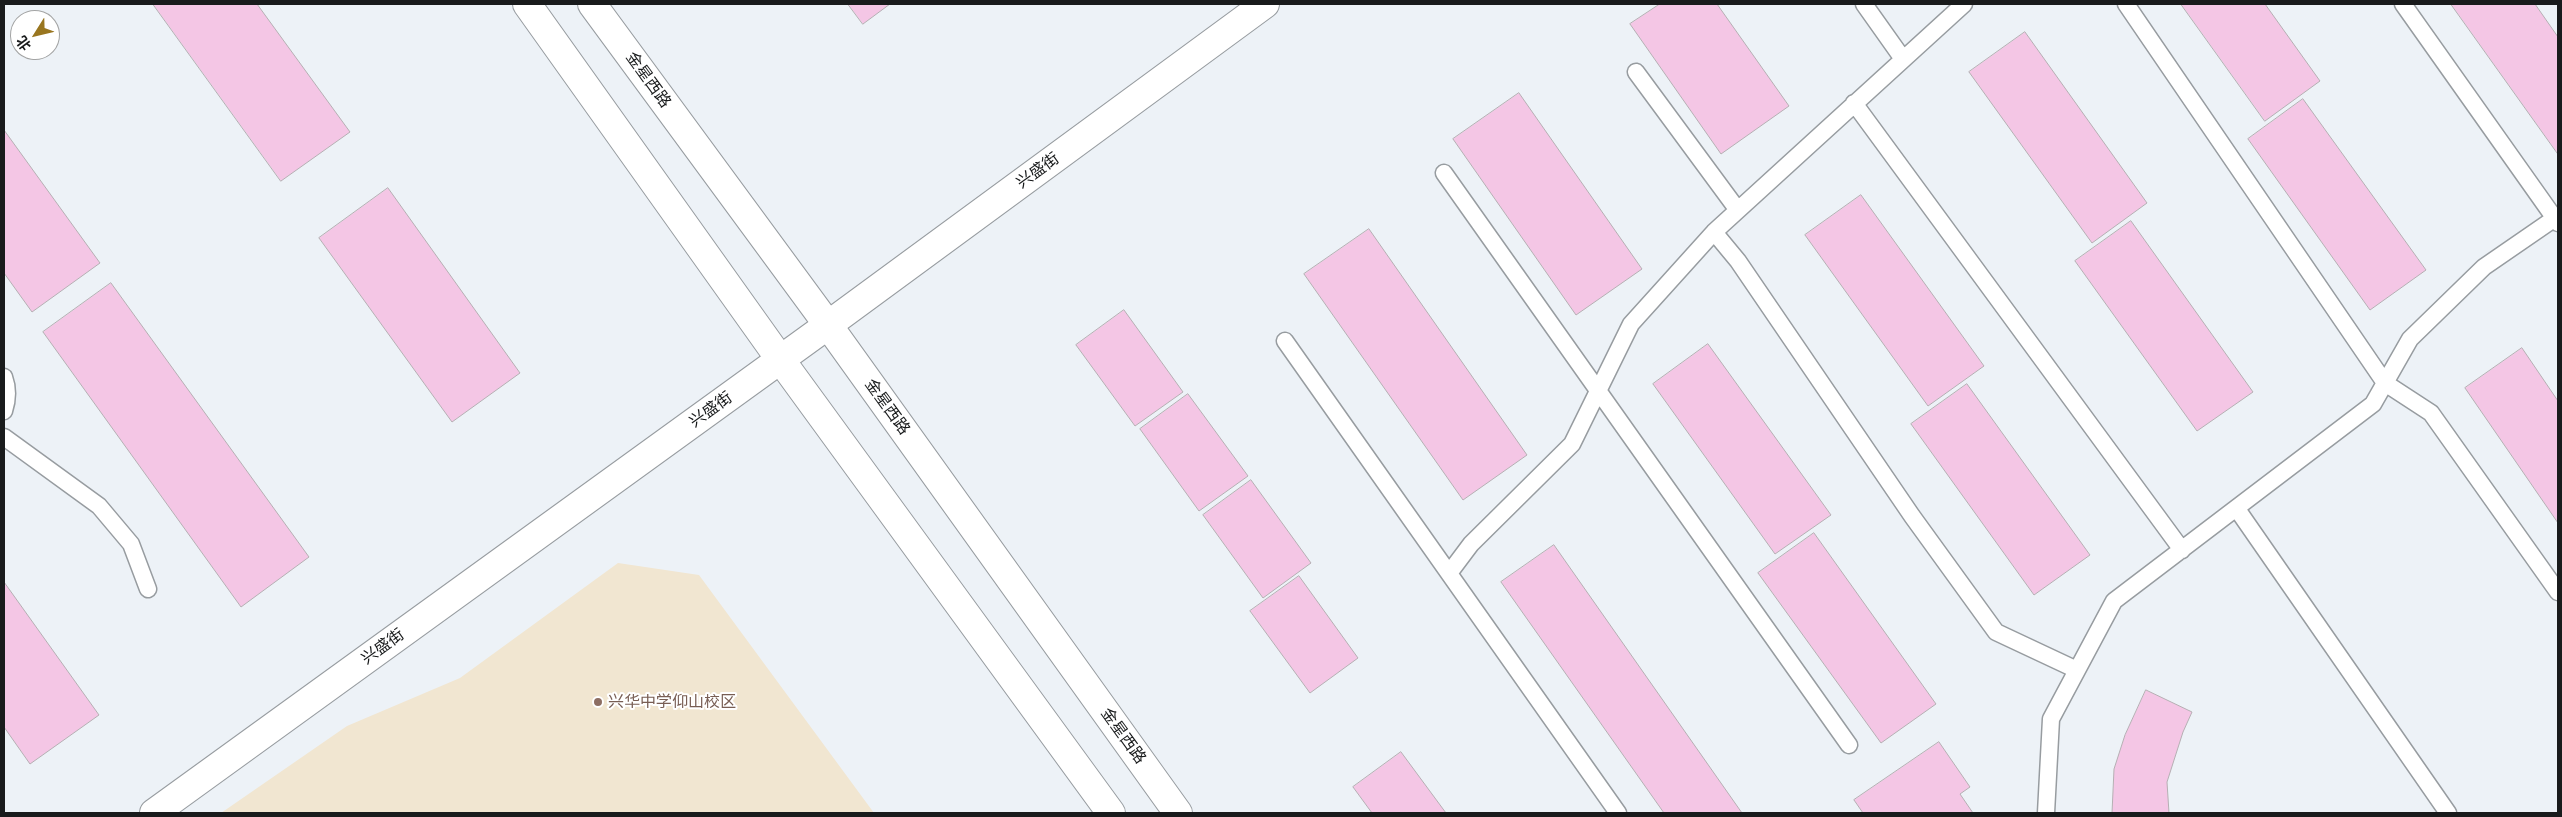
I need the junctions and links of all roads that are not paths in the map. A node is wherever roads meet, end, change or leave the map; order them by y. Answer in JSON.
{"nodes":[{"id":1,"x":526,"y":4,"type":"edge"},
{"id":2,"x":592,"y":4,"type":"edge"},
{"id":3,"x":1265,"y":4,"type":"edge"},
{"id":4,"x":1864,"y":4,"type":"edge"},
{"id":5,"x":1964,"y":4,"type":"edge"},
{"id":6,"x":2126,"y":4,"type":"edge"},
{"id":7,"x":2403,"y":4,"type":"edge"},
{"id":8,"x":1903,"y":59,"type":"junction"},
{"id":9,"x":1636,"y":72,"type":"dead end"},
{"id":10,"x":1854,"y":104,"type":"junction"},
{"id":11,"x":1444,"y":173,"type":"dead end"},
{"id":12,"x":1737,"y":209,"type":"junction"},
{"id":13,"x":2557,"y":220,"type":"edge"},
{"id":14,"x":1714,"y":232,"type":"junction"},
{"id":15,"x":828,"y":325,"type":"junction"},
{"id":16,"x":1285,"y":341,"type":"dead end"},
{"id":17,"x":780,"y":360,"type":"junction"},
{"id":18,"x":4,"y":376,"type":"edge"},
{"id":19,"x":2385,"y":383,"type":"junction"},
{"id":20,"x":1598,"y":393,"type":"junction"},
{"id":21,"x":4,"y":411,"type":"edge"},
{"id":22,"x":4,"y":438,"type":"edge"},
{"id":23,"x":2238,"y":509,"type":"junction"},
{"id":24,"x":2182,"y":550,"type":"junction"},
{"id":25,"x":1450,"y":572,"type":"junction"},
{"id":26,"x":148,"y":589,"type":"dead end"},
{"id":27,"x":2558,"y":592,"type":"edge"},
{"id":28,"x":2077,"y":670,"type":"junction"},
{"id":29,"x":1849,"y":745,"type":"dead end"},
{"id":30,"x":154,"y":813,"type":"edge"},
{"id":31,"x":1111,"y":813,"type":"edge"},
{"id":32,"x":1178,"y":813,"type":"edge"},
{"id":33,"x":1618,"y":813,"type":"edge"},
{"id":34,"x":2046,"y":813,"type":"edge"},
{"id":35,"x":2448,"y":813,"type":"edge"}],
"edges":[{"from":1,"to":17,"type":"main road"},
{"from":2,"to":15,"type":"main road","name":"金星西路"},
{"from":3,"to":15,"type":"main road","name":"兴盛街"},
{"from":4,"to":8,"type":"lane"},
{"from":5,"to":8,"type":"lane"},
{"from":6,"to":19,"type":"lane"},
{"from":7,"to":13,"type":"lane"},
{"from":8,"to":10,"type":"lane"},
{"from":9,"to":12,"type":"lane"},
{"from":10,"to":12,"type":"lane"},
{"from":10,"to":24,"type":"lane"},
{"from":11,"to":20,"type":"lane"},
{"from":12,"to":14,"type":"lane"},
{"from":13,"to":19,"type":"lane"},
{"from":14,"to":20,"type":"lane"},
{"from":14,"to":28,"type":"lane"},
{"from":15,"to":17,"type":"main road","name":"兴盛街"},
{"from":15,"to":32,"type":"main road","name":"金星西路"},
{"from":16,"to":25,"type":"lane"},
{"from":17,"to":30,"type":"main road","name":"兴盛街"},
{"from":17,"to":31,"type":"main road"},
{"from":18,"to":21,"type":"lane"},
{"from":19,"to":23,"type":"lane"},
{"from":19,"to":27,"type":"lane"},
{"from":20,"to":25,"type":"lane"},
{"from":20,"to":29,"type":"lane"},
{"from":22,"to":26,"type":"lane"},
{"from":23,"to":24,"type":"lane"},
{"from":23,"to":35,"type":"lane"},
{"from":24,"to":28,"type":"lane"},
{"from":25,"to":33,"type":"lane"},
{"from":28,"to":34,"type":"lane"}]}
